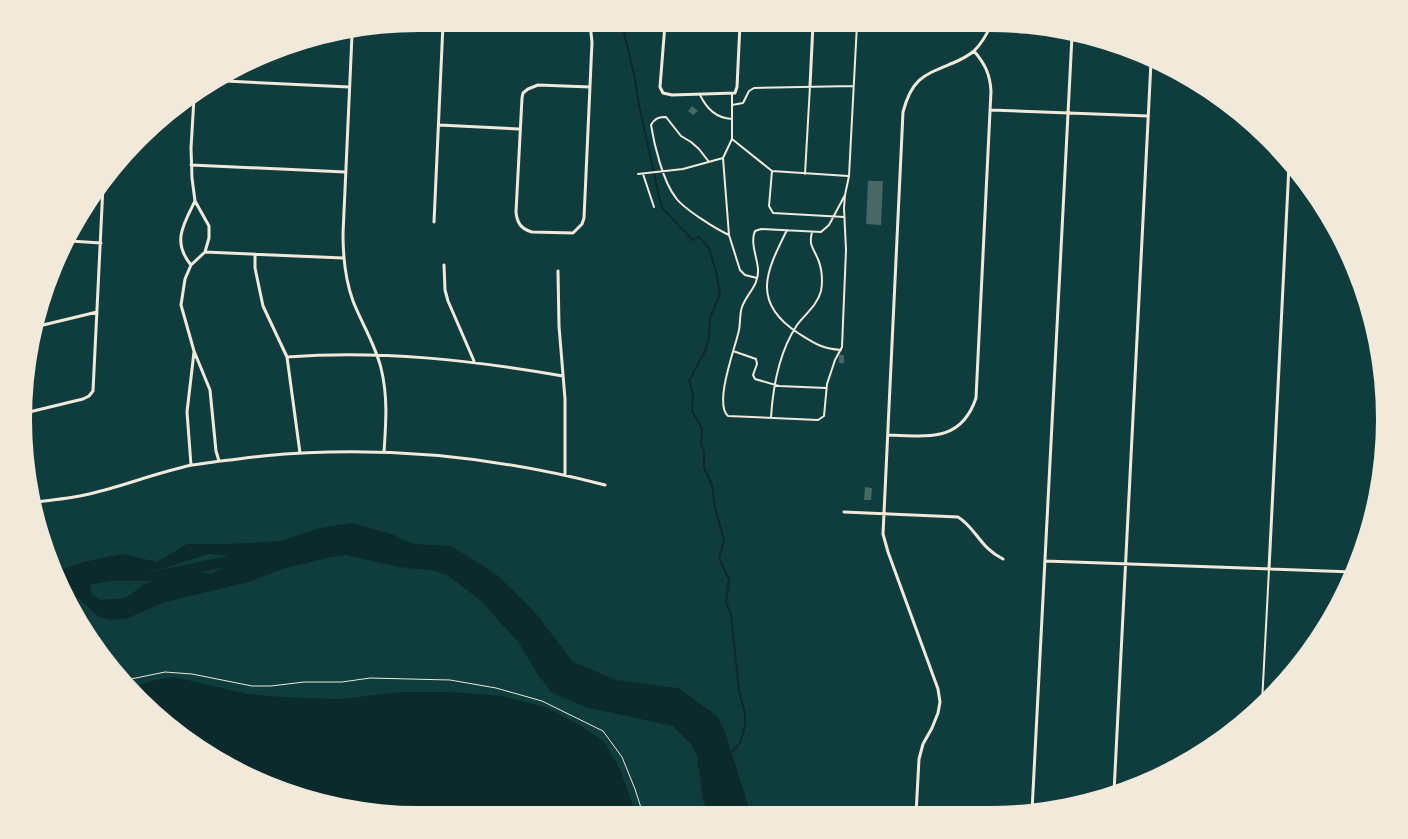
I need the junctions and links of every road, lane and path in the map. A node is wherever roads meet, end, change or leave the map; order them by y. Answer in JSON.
{"nodes":[{"id":1,"x":443,"y":32,"type":"edge"},
{"id":2,"x":591,"y":32,"type":"edge"},
{"id":3,"x":665,"y":32,"type":"edge"},
{"id":4,"x":740,"y":32,"type":"edge"},
{"id":5,"x":812,"y":32,"type":"edge"},
{"id":6,"x":857,"y":32,"type":"edge"},
{"id":7,"x":987,"y":32,"type":"edge"},
{"id":8,"x":352,"y":39,"type":"edge"},
{"id":9,"x":1072,"y":42,"type":"edge"},
{"id":10,"x":974,"y":52,"type":"junction"},
{"id":11,"x":1151,"y":68,"type":"edge"},
{"id":12,"x":231,"y":81,"type":"edge"},
{"id":13,"x":810,"y":86,"type":"junction"},
{"id":14,"x":854,"y":86,"type":"junction"},
{"id":15,"x":349,"y":87,"type":"junction"},
{"id":16,"x":590,"y":87,"type":"junction"},
{"id":17,"x":732,"y":94,"type":"junction"},
{"id":18,"x":700,"y":95,"type":"junction"},
{"id":19,"x":194,"y":105,"type":"edge"},
{"id":20,"x":732,"y":105,"type":"junction"},
{"id":21,"x":990,"y":110,"type":"junction"},
{"id":22,"x":1068,"y":113,"type":"junction"},
{"id":23,"x":1148,"y":116,"type":"junction"},
{"id":24,"x":732,"y":119,"type":"junction"},
{"id":25,"x":439,"y":125,"type":"junction"},
{"id":26,"x":519,"y":129,"type":"junction"},
{"id":27,"x":732,"y":139,"type":"junction"},
{"id":28,"x":723,"y":158,"type":"junction"},
{"id":29,"x":709,"y":162,"type":"junction"},
{"id":30,"x":191,"y":165,"type":"junction"},
{"id":31,"x":664,"y":171,"type":"junction"},
{"id":32,"x":772,"y":171,"type":"junction"},
{"id":33,"x":345,"y":172,"type":"junction"},
{"id":34,"x":638,"y":174,"type":"dead end"},
{"id":35,"x":644,"y":174,"type":"junction"},
{"id":36,"x":805,"y":174,"type":"junction"},
{"id":37,"x":1288,"y":175,"type":"edge"},
{"id":38,"x":849,"y":176,"type":"junction"},
{"id":39,"x":845,"y":195,"type":"junction"},
{"id":40,"x":103,"y":196,"type":"edge"},
{"id":41,"x":195,"y":201,"type":"junction"},
{"id":42,"x":654,"y":207,"type":"dead end"},
{"id":43,"x":833,"y":217,"type":"junction"},
{"id":44,"x":844,"y":217,"type":"junction"},
{"id":45,"x":434,"y":222,"type":"dead end"},
{"id":46,"x":787,"y":230,"type":"junction"},
{"id":47,"x":812,"y":232,"type":"junction"},
{"id":48,"x":729,"y":234,"type":"junction"},
{"id":49,"x":76,"y":241,"type":"edge"},
{"id":50,"x":101,"y":243,"type":"junction"},
{"id":51,"x":205,"y":252,"type":"junction"},
{"id":52,"x":255,"y":254,"type":"junction"},
{"id":53,"x":343,"y":258,"type":"junction"},
{"id":54,"x":191,"y":265,"type":"junction"},
{"id":55,"x":444,"y":265,"type":"dead end"},
{"id":56,"x":558,"y":271,"type":"dead end"},
{"id":57,"x":757,"y":278,"type":"junction"},
{"id":58,"x":97,"y":312,"type":"junction"},
{"id":59,"x":45,"y":325,"type":"edge"},
{"id":60,"x":794,"y":330,"type":"junction"},
{"id":61,"x":840,"y":350,"type":"junction"},
{"id":62,"x":194,"y":351,"type":"junction"},
{"id":63,"x":733,"y":351,"type":"junction"},
{"id":64,"x":377,"y":355,"type":"junction"},
{"id":65,"x":287,"y":357,"type":"junction"},
{"id":66,"x":474,"y":361,"type":"junction"},
{"id":67,"x":563,"y":376,"type":"junction"},
{"id":68,"x":774,"y":384,"type":"junction"},
{"id":69,"x":827,"y":388,"type":"junction"},
{"id":70,"x":32,"y":411,"type":"edge"},
{"id":71,"x":770,"y":418,"type":"junction"},
{"id":72,"x":888,"y":435,"type":"junction"},
{"id":73,"x":384,"y":452,"type":"junction"},
{"id":74,"x":300,"y":453,"type":"junction"},
{"id":75,"x":219,"y":461,"type":"junction"},
{"id":76,"x":191,"y":465,"type":"junction"},
{"id":77,"x":565,"y":475,"type":"junction"},
{"id":78,"x":605,"y":486,"type":"dead end"},
{"id":79,"x":42,"y":501,"type":"edge"},
{"id":80,"x":844,"y":512,"type":"dead end"},
{"id":81,"x":884,"y":514,"type":"junction"},
{"id":82,"x":1003,"y":559,"type":"dead end"},
{"id":83,"x":1045,"y":561,"type":"junction"},
{"id":84,"x":1125,"y":564,"type":"junction"},
{"id":85,"x":1269,"y":569,"type":"junction"},
{"id":86,"x":1344,"y":572,"type":"edge"},
{"id":87,"x":132,"y":679,"type":"edge"},
{"id":88,"x":1263,"y":692,"type":"edge"},
{"id":89,"x":1114,"y":786,"type":"edge"},
{"id":90,"x":1032,"y":804,"type":"edge"},
{"id":91,"x":640,"y":806,"type":"edge"},
{"id":92,"x":916,"y":806,"type":"edge"}],
"edges":[{"from":1,"to":25,"type":"street"},
{"from":2,"to":16,"type":"street"},
{"from":3,"to":18,"type":"street"},
{"from":4,"to":17,"type":"street"},
{"from":5,"to":13,"type":"street"},
{"from":6,"to":14,"type":"lane"},
{"from":7,"to":10,"type":"street"},
{"from":8,"to":15,"type":"street"},
{"from":9,"to":22,"type":"street"},
{"from":10,"to":21,"type":"street"},
{"from":10,"to":72,"type":"street"},
{"from":11,"to":23,"type":"street"},
{"from":12,"to":15,"type":"street"},
{"from":13,"to":14,"type":"lane"},
{"from":13,"to":20,"type":"lane"},
{"from":13,"to":36,"type":"lane"},
{"from":14,"to":38,"type":"lane"},
{"from":15,"to":33,"type":"street"},
{"from":16,"to":26,"type":"street"},
{"from":16,"to":26,"type":"street"},
{"from":17,"to":18,"type":"street"},
{"from":17,"to":20,"type":"lane"},
{"from":18,"to":24,"type":"lane"},
{"from":19,"to":30,"type":"street"},
{"from":20,"to":24,"type":"lane"},
{"from":21,"to":22,"type":"street"},
{"from":21,"to":72,"type":"street"},
{"from":22,"to":23,"type":"street"},
{"from":22,"to":83,"type":"street"},
{"from":23,"to":84,"type":"street"},
{"from":24,"to":27,"type":"lane"},
{"from":25,"to":26,"type":"street"},
{"from":25,"to":45,"type":"street"},
{"from":27,"to":28,"type":"lane"},
{"from":27,"to":32,"type":"lane"},
{"from":28,"to":29,"type":"lane"},
{"from":28,"to":48,"type":"lane"},
{"from":29,"to":31,"type":"lane"},
{"from":29,"to":31,"type":"lane"},
{"from":30,"to":33,"type":"street"},
{"from":30,"to":41,"type":"street"},
{"from":31,"to":35,"type":"lane"},
{"from":31,"to":48,"type":"lane"},
{"from":32,"to":36,"type":"lane"},
{"from":32,"to":43,"type":"lane"},
{"from":33,"to":53,"type":"street"},
{"from":34,"to":35,"type":"lane"},
{"from":35,"to":42,"type":"lane"},
{"from":36,"to":38,"type":"lane"},
{"from":37,"to":85,"type":"street"},
{"from":38,"to":39,"type":"lane"},
{"from":39,"to":43,"type":"lane"},
{"from":39,"to":44,"type":"lane"},
{"from":40,"to":50,"type":"street"},
{"from":41,"to":51,"type":"street"},
{"from":41,"to":54,"type":"street"},
{"from":43,"to":44,"type":"lane"},
{"from":43,"to":47,"type":"lane"},
{"from":44,"to":61,"type":"lane"},
{"from":46,"to":47,"type":"lane"},
{"from":46,"to":57,"type":"lane"},
{"from":46,"to":60,"type":"lane"},
{"from":47,"to":60,"type":"lane"},
{"from":48,"to":57,"type":"lane"},
{"from":49,"to":50,"type":"street"},
{"from":50,"to":58,"type":"street"},
{"from":51,"to":52,"type":"street"},
{"from":51,"to":54,"type":"street"},
{"from":52,"to":53,"type":"street"},
{"from":52,"to":65,"type":"street"},
{"from":53,"to":64,"type":"street"},
{"from":54,"to":62,"type":"street"},
{"from":55,"to":66,"type":"street"},
{"from":56,"to":67,"type":"street"},
{"from":57,"to":63,"type":"lane"},
{"from":58,"to":59,"type":"street"},
{"from":58,"to":70,"type":"street"},
{"from":60,"to":61,"type":"lane"},
{"from":60,"to":68,"type":"lane"},
{"from":61,"to":69,"type":"lane"},
{"from":62,"to":75,"type":"street"},
{"from":62,"to":76,"type":"street"},
{"from":63,"to":68,"type":"lane"},
{"from":63,"to":71,"type":"lane"},
{"from":64,"to":65,"type":"street"},
{"from":64,"to":66,"type":"street"},
{"from":64,"to":73,"type":"street"},
{"from":65,"to":74,"type":"street"},
{"from":66,"to":67,"type":"street"},
{"from":67,"to":77,"type":"street"},
{"from":68,"to":69,"type":"lane"},
{"from":68,"to":71,"type":"lane"},
{"from":69,"to":71,"type":"lane"},
{"from":72,"to":81,"type":"street"},
{"from":73,"to":74,"type":"street"},
{"from":73,"to":77,"type":"street"},
{"from":74,"to":75,"type":"street"},
{"from":75,"to":76,"type":"street"},
{"from":76,"to":79,"type":"street"},
{"from":77,"to":78,"type":"street"},
{"from":80,"to":81,"type":"street"},
{"from":81,"to":82,"type":"street"},
{"from":81,"to":92,"type":"street"},
{"from":83,"to":84,"type":"street"},
{"from":83,"to":90,"type":"street"},
{"from":84,"to":85,"type":"street"},
{"from":84,"to":89,"type":"street"},
{"from":85,"to":86,"type":"street"},
{"from":85,"to":88,"type":"lane"},
{"from":87,"to":91,"type":"path"}]}
